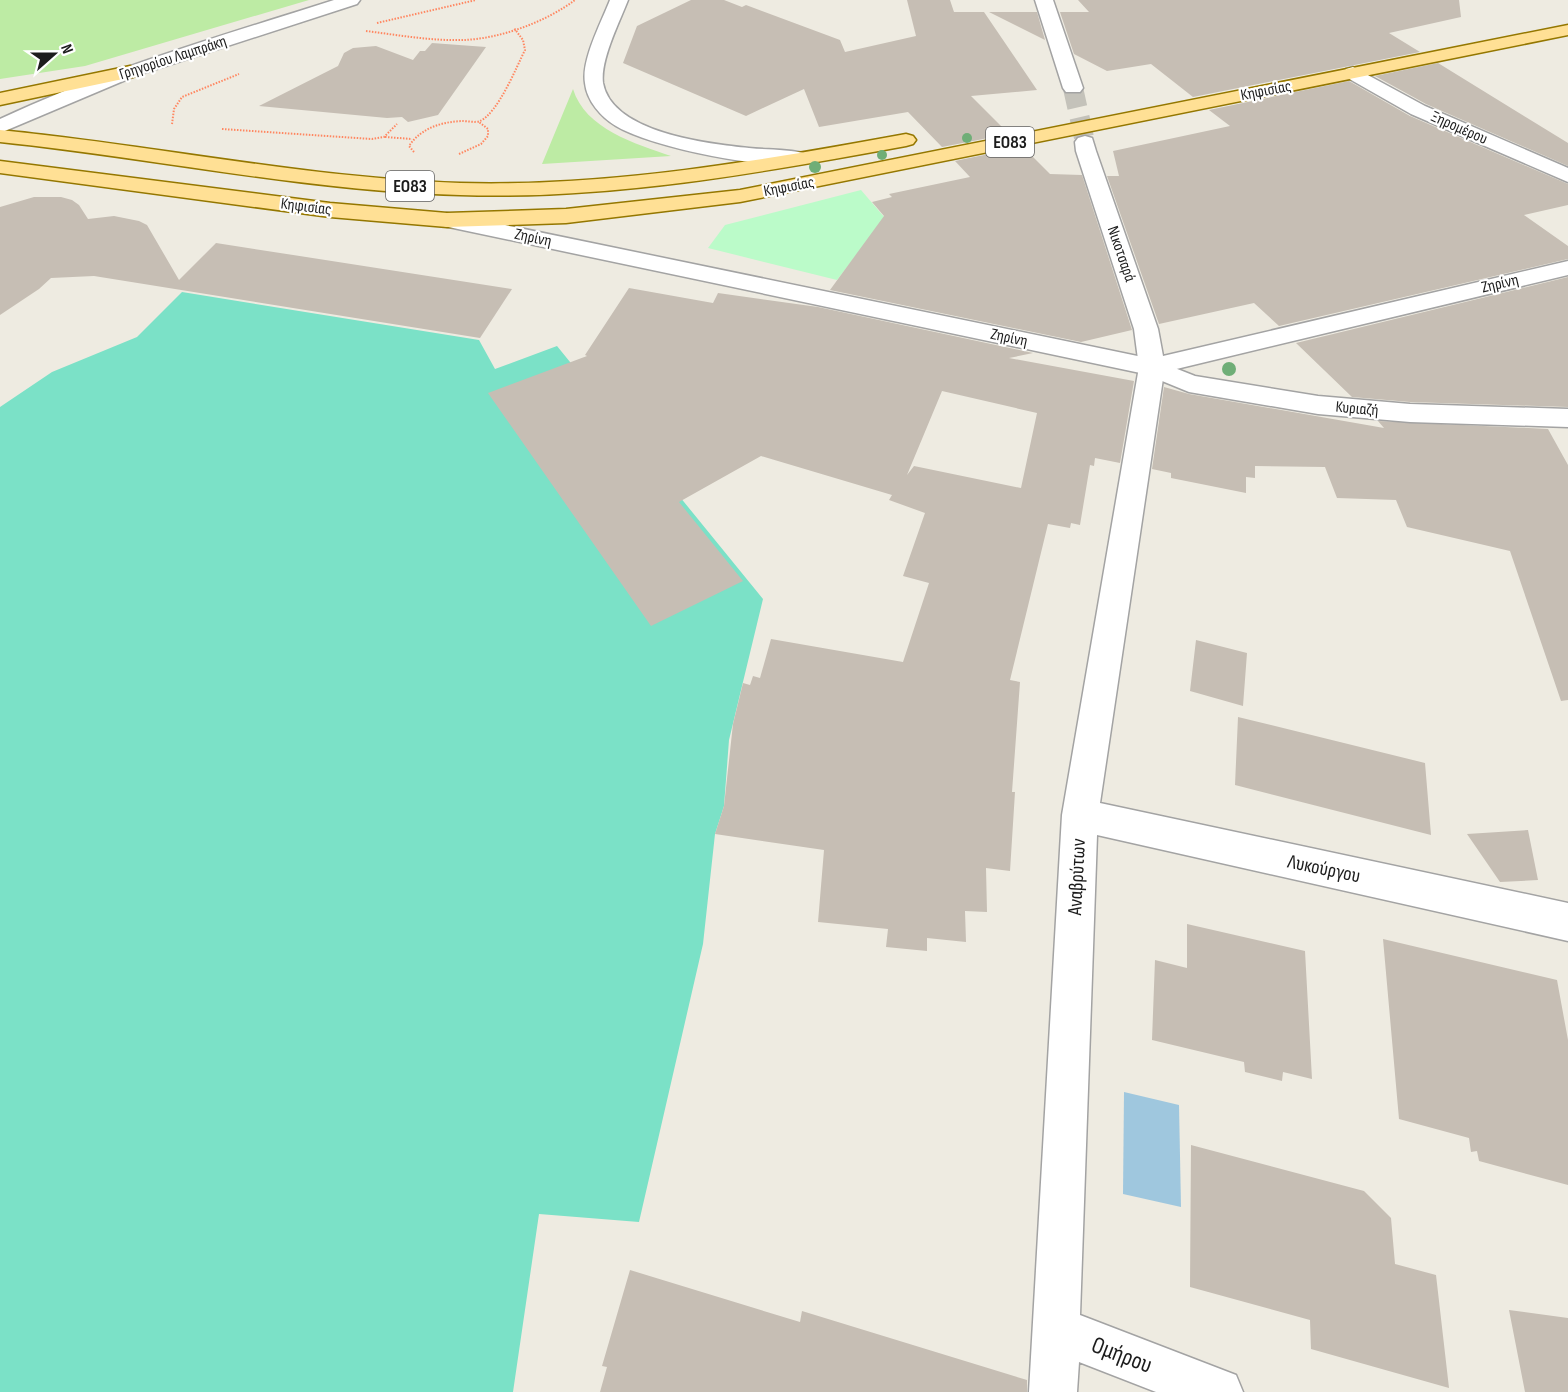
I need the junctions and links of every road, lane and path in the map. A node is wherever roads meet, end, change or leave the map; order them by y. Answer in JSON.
{"nodes":[{"id":1,"x":351,"y":0,"type":"edge"},
{"id":2,"x":476,"y":0,"type":"edge"},
{"id":3,"x":575,"y":0,"type":"edge"},
{"id":4,"x":619,"y":0,"type":"edge"},
{"id":5,"x":1044,"y":0,"type":"edge"},
{"id":6,"x":373,"y":24,"type":"dead end"},
{"id":7,"x":514,"y":28,"type":"junction"},
{"id":8,"x":360,"y":30,"type":"dead end"},
{"id":9,"x":1568,"y":30,"type":"edge"},
{"id":10,"x":130,"y":72,"type":"junction"},
{"id":11,"x":241,"y":74,"type":"dead end"},
{"id":12,"x":1353,"y":74,"type":"junction"},
{"id":13,"x":1073,"y":88,"type":"tunnel mouth"},
{"id":14,"x":0,"y":99,"type":"edge"},
{"id":15,"x":479,"y":122,"type":"junction"},
{"id":16,"x":397,"y":124,"type":"dead end"},
{"id":17,"x":0,"y":127,"type":"edge"},
{"id":18,"x":178,"y":128,"type":"dead end"},
{"id":19,"x":218,"y":129,"type":"dead end"},
{"id":20,"x":0,"y":136,"type":"edge"},
{"id":21,"x":384,"y":136,"type":"junction"},
{"id":22,"x":923,"y":136,"type":"dead end"},
{"id":23,"x":412,"y":139,"type":"junction"},
{"id":24,"x":1085,"y":142,"type":"tunnel mouth"},
{"id":25,"x":416,"y":153,"type":"dead end"},
{"id":26,"x":451,"y":157,"type":"dead end"},
{"id":27,"x":801,"y":158,"type":"junction"},
{"id":28,"x":0,"y":167,"type":"edge"},
{"id":29,"x":1568,"y":176,"type":"edge"},
{"id":30,"x":447,"y":220,"type":"junction"},
{"id":31,"x":1568,"y":268,"type":"edge"},
{"id":32,"x":1152,"y":367,"type":"junction"},
{"id":33,"x":1568,"y":418,"type":"edge"},
{"id":34,"x":1080,"y":815,"type":"junction"},
{"id":35,"x":1568,"y":922,"type":"edge"},
{"id":36,"x":1057,"y":1330,"type":"junction"},
{"id":37,"x":1053,"y":1392,"type":"edge"},
{"id":38,"x":1219,"y":1392,"type":"edge"}],
"edges":[{"from":1,"to":10,"type":"street","name":"Γρηγορίου Λαμπράκη"},
{"from":2,"to":6,"type":"path"},
{"from":3,"to":7,"type":"path"},
{"from":4,"to":27,"type":"street"},
{"from":5,"to":13,"type":"street"},
{"from":7,"to":8,"type":"path"},
{"from":7,"to":15,"type":"path"},
{"from":9,"to":12,"type":"main road","name":"Κηφισίας","number":"ΕΟ83"},
{"from":10,"to":14,"type":"main road"},
{"from":10,"to":17,"type":"street","name":"Γρηγορίου Λαμπράκη"},
{"from":11,"to":18,"type":"path"},
{"from":12,"to":29,"type":"street","name":"Ξηρομέρου"},
{"from":12,"to":30,"type":"main road","name":"Κηφισίας","number":"ΕΟ83"},
{"from":15,"to":23,"type":"path"},
{"from":15,"to":26,"type":"path"},
{"from":16,"to":21,"type":"path"},
{"from":19,"to":21,"type":"path"},
{"from":20,"to":27,"type":"main road","name":"Κηφισίας","number":"ΕΟ83"},
{"from":21,"to":23,"type":"path"},
{"from":22,"to":27,"type":"main road","name":"Κηφισίας","number":"ΕΟ83"},
{"from":23,"to":25,"type":"path"},
{"from":24,"to":32,"type":"street","name":"Νικοτσαρά"},
{"from":28,"to":30,"type":"main road","name":"Κηφισίας","number":"ΕΟ83"},
{"from":30,"to":32,"type":"street","name":"Ζηρίνη"},
{"from":31,"to":32,"type":"street","name":"Ζηρίνη"},
{"from":32,"to":33,"type":"street","name":"Κυριαζή"},
{"from":32,"to":34,"type":"street","name":"Αναβρύτων"},
{"from":34,"to":35,"type":"street","name":"Λυκούργου"},
{"from":34,"to":36,"type":"street","name":"Αναβρύτων"},
{"from":36,"to":37,"type":"street","name":"Αναβρύτων"},
{"from":36,"to":38,"type":"street","name":"Ομήρου"}]}
